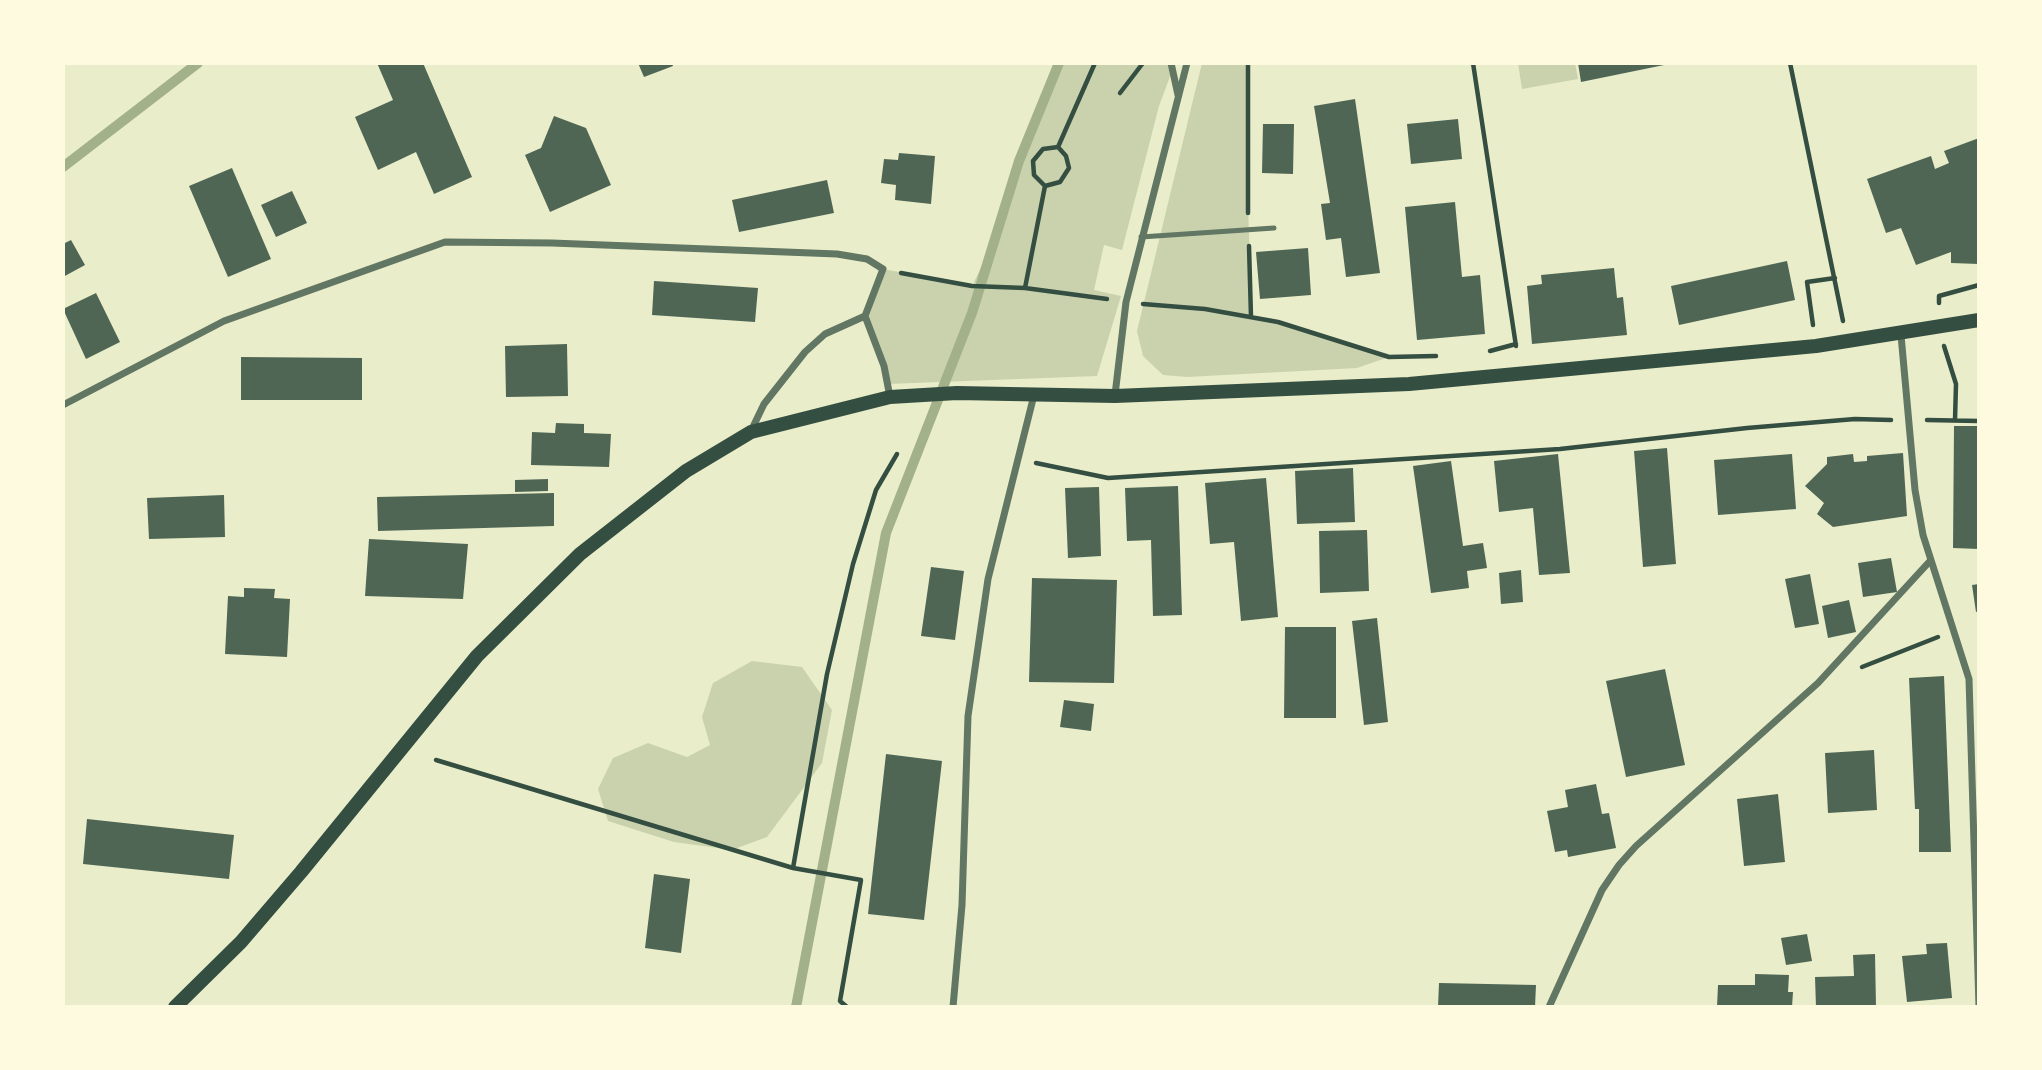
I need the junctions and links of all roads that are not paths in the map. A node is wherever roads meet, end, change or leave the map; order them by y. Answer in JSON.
{"nodes":[{"id":1,"x":1171,"y":63,"type":"edge"},
{"id":2,"x":1187,"y":63,"type":"edge"},
{"id":3,"x":1179,"y":96,"type":"junction"},
{"id":4,"x":1274,"y":228,"type":"dead end"},
{"id":5,"x":1141,"y":237,"type":"junction"},
{"id":6,"x":865,"y":316,"type":"junction"},
{"id":7,"x":1979,"y":320,"type":"edge"},
{"id":8,"x":1901,"y":335,"type":"junction"},
{"id":9,"x":1034,"y":395,"type":"junction"},
{"id":10,"x":1115,"y":396,"type":"junction"},
{"id":11,"x":890,"y":397,"type":"junction"},
{"id":12,"x":63,"y":405,"type":"edge"},
{"id":13,"x":751,"y":432,"type":"junction"},
{"id":14,"x":1930,"y":561,"type":"junction"},
{"id":15,"x":1975,"y":739,"type":"edge"},
{"id":16,"x":176,"y":1007,"type":"edge"},
{"id":17,"x":953,"y":1007,"type":"edge"},
{"id":18,"x":1549,"y":1007,"type":"edge"},
{"id":19,"x":1979,"y":1007,"type":"edge"}],
"edges":[{"from":1,"to":3,"type":"street"},
{"from":2,"to":3,"type":"street"},
{"from":3,"to":5,"type":"street"},
{"from":4,"to":5,"type":"lane"},
{"from":5,"to":10,"type":"street"},
{"from":6,"to":11,"type":"street"},
{"from":6,"to":12,"type":"street"},
{"from":6,"to":13,"type":"street"},
{"from":7,"to":8,"type":"main road"},
{"from":8,"to":10,"type":"main road"},
{"from":8,"to":14,"type":"street"},
{"from":9,"to":10,"type":"main road"},
{"from":9,"to":11,"type":"main road"},
{"from":9,"to":17,"type":"street"},
{"from":11,"to":13,"type":"main road"},
{"from":13,"to":16,"type":"main road"},
{"from":14,"to":15,"type":"street"},
{"from":14,"to":18,"type":"street"},
{"from":15,"to":19,"type":"street"}]}
